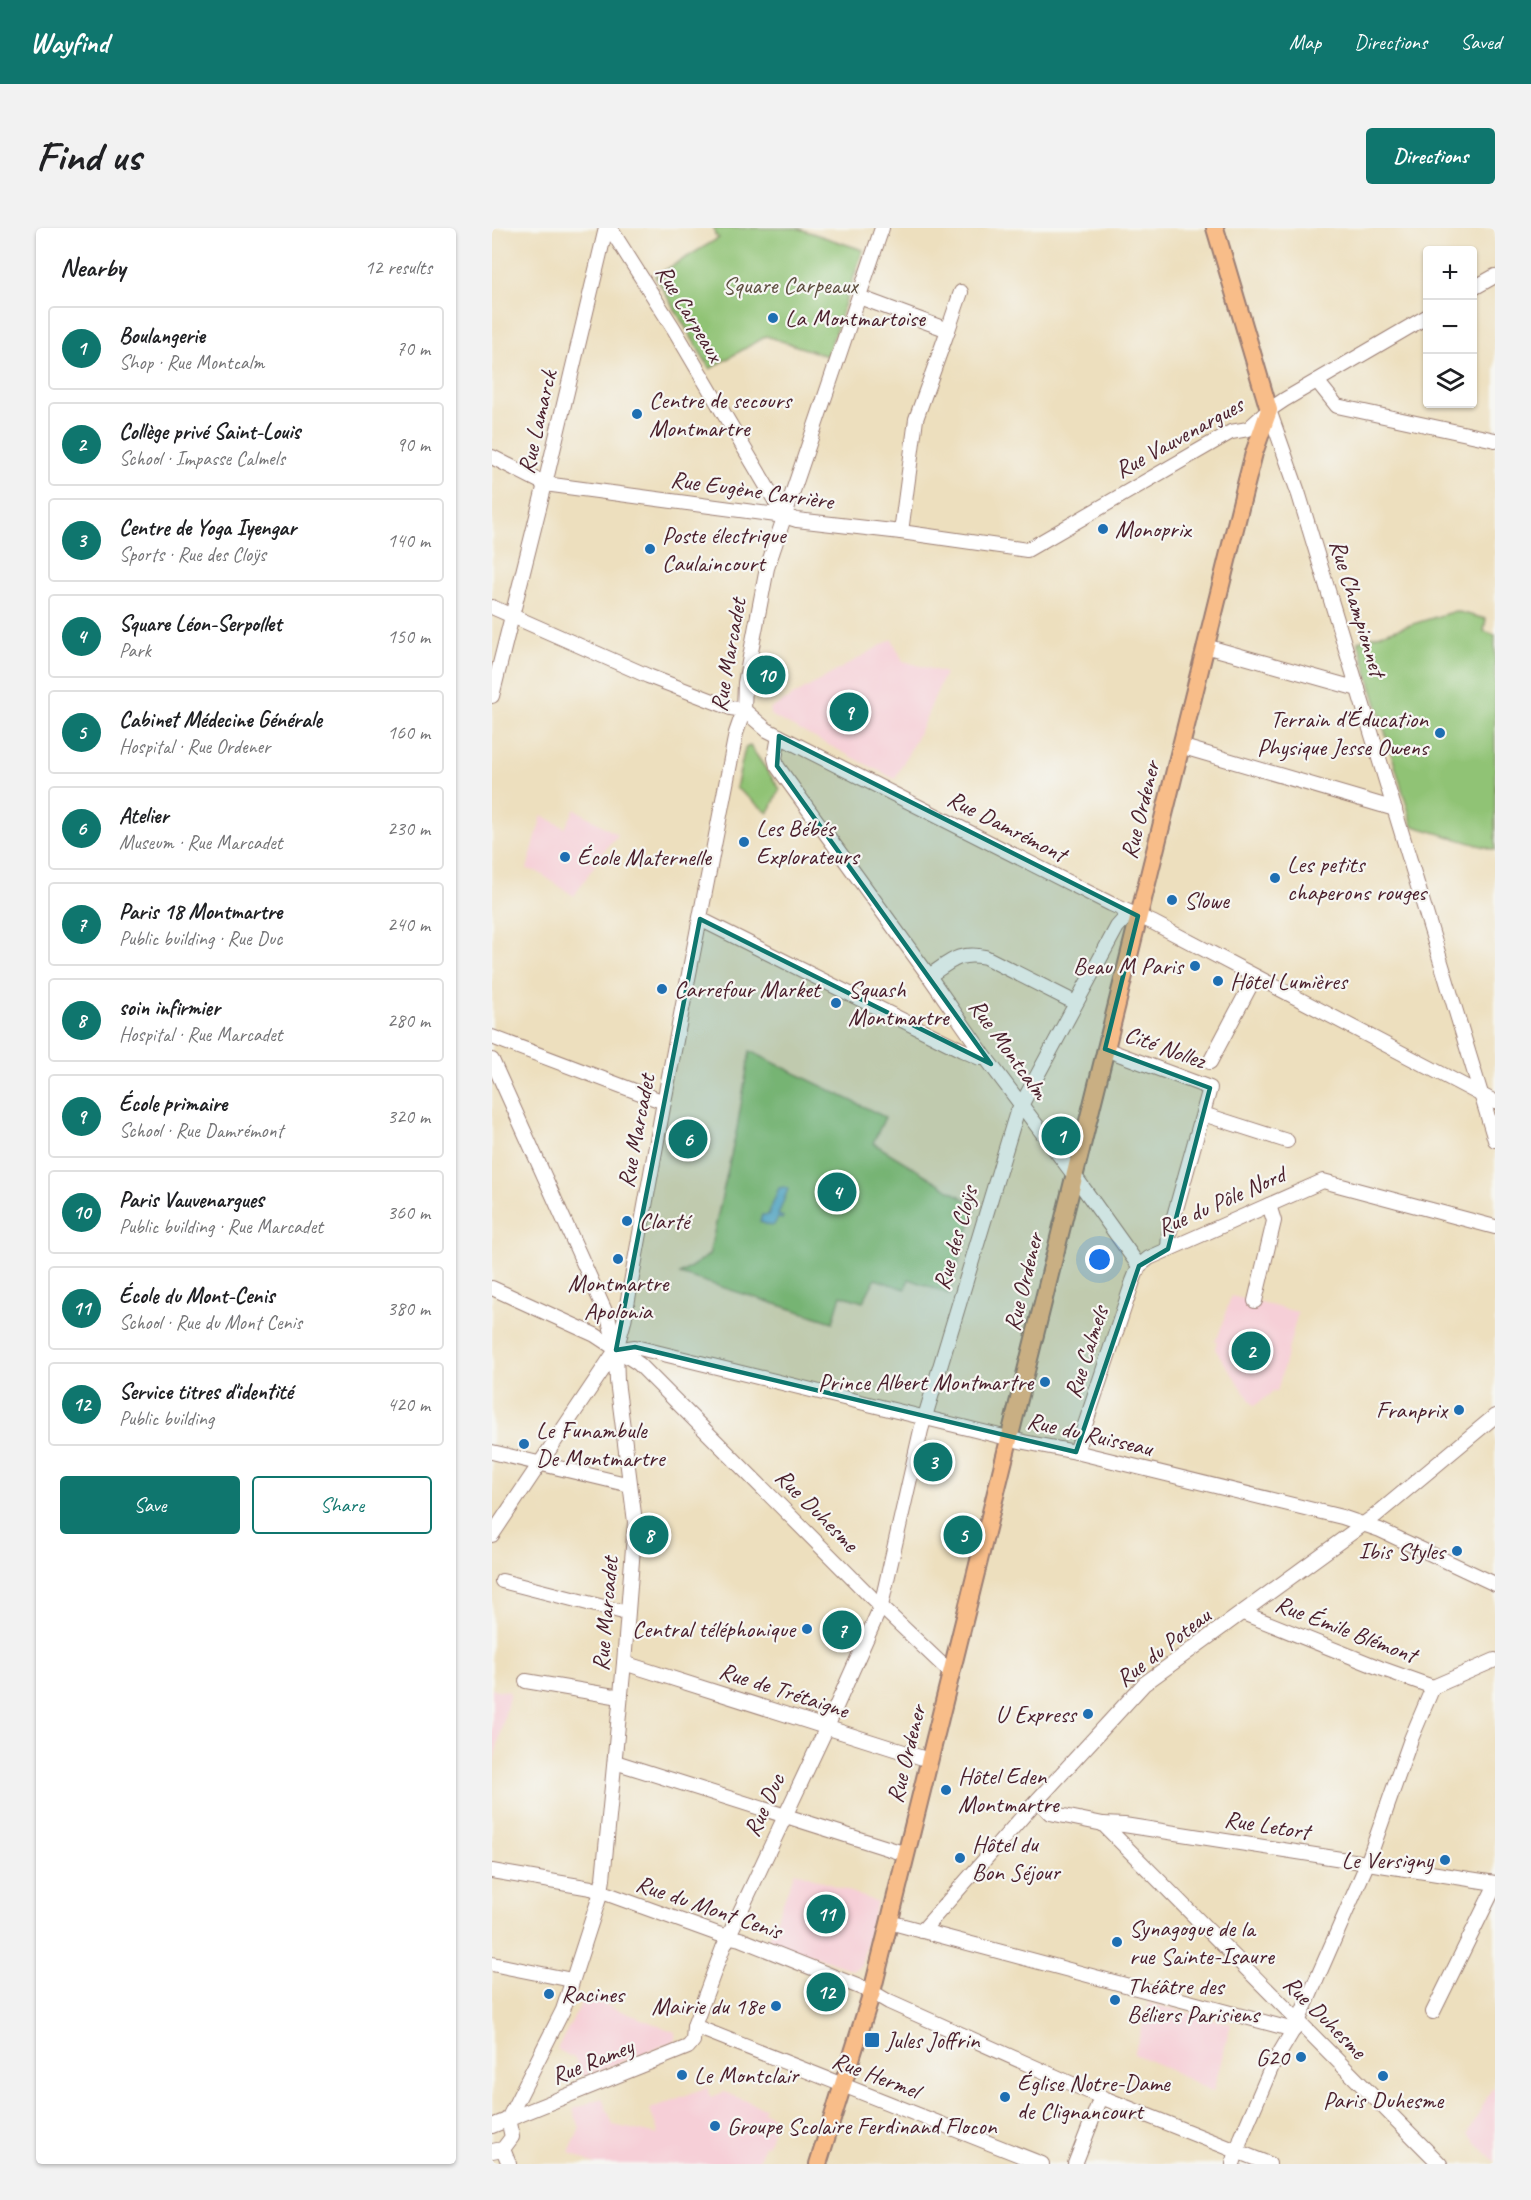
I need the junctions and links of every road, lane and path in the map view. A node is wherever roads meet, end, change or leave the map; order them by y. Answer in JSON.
{"nodes":[{"id":1,"x":608,"y":228,"type":"edge"},
{"id":2,"x":882,"y":228,"type":"edge"},
{"id":3,"x":1215,"y":228,"type":"edge"},
{"id":4,"x":1495,"y":276,"type":"edge"},
{"id":5,"x":1477,"y":287,"type":"edge"},
{"id":6,"x":961,"y":292,"type":"dead end"},
{"id":7,"x":859,"y":297,"type":"junction"},
{"id":8,"x":1423,"y":319,"type":"edge"},
{"id":9,"x":948,"y":330,"type":"junction"},
{"id":10,"x":1317,"y":381,"type":"junction"},
{"id":11,"x":1269,"y":410,"type":"junction"},
{"id":12,"x":1495,"y":440,"type":"edge"},
{"id":13,"x":492,"y":458,"type":"edge"},
{"id":14,"x":545,"y":484,"type":"junction"},
{"id":15,"x":784,"y":516,"type":"junction"},
{"id":16,"x":901,"y":532,"type":"junction"},
{"id":17,"x":1011,"y":548,"type":"joint"},
{"id":18,"x":492,"y":607,"type":"edge"},
{"id":19,"x":512,"y":615,"type":"junction"},
{"id":20,"x":1205,"y":646,"type":"junction"},
{"id":21,"x":1358,"y":689,"type":"junction"},
{"id":22,"x":492,"y":696,"type":"edge"},
{"id":23,"x":744,"y":710,"type":"junction"},
{"id":24,"x":779,"y":736,"type":"junction"},
{"id":25,"x":1180,"y":746,"type":"junction"},
{"id":26,"x":1395,"y":809,"type":"junction"},
{"id":27,"x":1138,"y":916,"type":"junction"},
{"id":28,"x":700,"y":919,"type":"junction"},
{"id":29,"x":929,"y":976,"type":"junction"},
{"id":30,"x":1255,"y":977,"type":"junction"},
{"id":31,"x":1068,"y":999,"type":"dead end"},
{"id":32,"x":492,"y":1037,"type":"edge"},
{"id":33,"x":1105,"y":1049,"type":"junction"},
{"id":34,"x":986,"y":1058,"type":"junction"},
{"id":35,"x":492,"y":1060,"type":"edge"},
{"id":36,"x":1210,"y":1062,"type":"dead end"},
{"id":37,"x":1481,"y":1096,"type":"junction"},
{"id":38,"x":664,"y":1102,"type":"junction"},
{"id":39,"x":1495,"y":1102,"type":"edge"},
{"id":40,"x":1022,"y":1104,"type":"junction"},
{"id":41,"x":1203,"y":1114,"type":"junction"},
{"id":42,"x":1495,"y":1140,"type":"edge"},
{"id":43,"x":1287,"y":1141,"type":"dead end"},
{"id":44,"x":1074,"y":1175,"type":"junction"},
{"id":45,"x":1269,"y":1205,"type":"junction"},
{"id":46,"x":1495,"y":1227,"type":"edge"},
{"id":47,"x":1168,"y":1249,"type":"junction"},
{"id":48,"x":1140,"y":1266,"type":"junction"},
{"id":49,"x":492,"y":1288,"type":"edge"},
{"id":50,"x":1256,"y":1301,"type":"dead end"},
{"id":51,"x":616,"y":1350,"type":"junction"},
{"id":52,"x":666,"y":1355,"type":"junction"},
{"id":53,"x":652,"y":1377,"type":"junction"},
{"id":54,"x":1495,"y":1416,"type":"edge"},
{"id":55,"x":924,"y":1418,"type":"junction"},
{"id":56,"x":1009,"y":1438,"type":"junction"},
{"id":57,"x":492,"y":1452,"type":"edge"},
{"id":58,"x":1077,"y":1452,"type":"junction"},
{"id":59,"x":539,"y":1463,"type":"junction"},
{"id":60,"x":630,"y":1485,"type":"junction"},
{"id":61,"x":1364,"y":1524,"type":"junction"},
{"id":62,"x":492,"y":1535,"type":"edge"},
{"id":63,"x":502,"y":1581,"type":"dead end"},
{"id":64,"x":1495,"y":1584,"type":"edge"},
{"id":65,"x":881,"y":1606,"type":"junction"},
{"id":66,"x":627,"y":1613,"type":"junction"},
{"id":67,"x":1243,"y":1613,"type":"junction"},
{"id":68,"x":1495,"y":1660,"type":"edge"},
{"id":69,"x":624,"y":1663,"type":"junction"},
{"id":70,"x":951,"y":1673,"type":"junction"},
{"id":71,"x":526,"y":1681,"type":"dead end"},
{"id":72,"x":1433,"y":1687,"type":"junction"},
{"id":73,"x":620,"y":1697,"type":"junction"},
{"id":74,"x":827,"y":1727,"type":"junction"},
{"id":75,"x":930,"y":1760,"type":"junction"},
{"id":76,"x":615,"y":1762,"type":"junction"},
{"id":77,"x":1038,"y":1800,"type":"junction"},
{"id":78,"x":784,"y":1815,"type":"junction"},
{"id":79,"x":1103,"y":1824,"type":"junction"},
{"id":80,"x":906,"y":1854,"type":"junction"},
{"id":81,"x":1367,"y":1864,"type":"junction"},
{"id":82,"x":492,"y":1871,"type":"edge"},
{"id":83,"x":1495,"y":1884,"type":"edge"},
{"id":84,"x":601,"y":1892,"type":"junction"},
{"id":85,"x":890,"y":1922,"type":"junction"},
{"id":86,"x":922,"y":1931,"type":"junction"},
{"id":87,"x":728,"y":1936,"type":"junction"},
{"id":88,"x":492,"y":1964,"type":"edge"},
{"id":89,"x":572,"y":1980,"type":"junction"},
{"id":90,"x":872,"y":1992,"type":"junction"},
{"id":91,"x":1433,"y":2012,"type":"dead end"},
{"id":92,"x":694,"y":2026,"type":"junction"},
{"id":93,"x":1296,"y":2026,"type":"junction"},
{"id":94,"x":842,"y":2085,"type":"junction"},
{"id":95,"x":1101,"y":2097,"type":"junction"},
{"id":96,"x":508,"y":2119,"type":"junction"},
{"id":97,"x":492,"y":2126,"type":"edge"},
{"id":98,"x":498,"y":2150,"type":"edge"},
{"id":99,"x":1235,"y":2158,"type":"edge"},
{"id":100,"x":509,"y":2164,"type":"edge"},
{"id":101,"x":818,"y":2164,"type":"edge"},
{"id":102,"x":1042,"y":2164,"type":"edge"},
{"id":103,"x":1075,"y":2164,"type":"edge"},
{"id":104,"x":1269,"y":2164,"type":"edge"},
{"id":105,"x":1440,"y":2164,"type":"edge"}],
"edges":[{"from":1,"to":14,"type":"street","name":"Rue Lamarck"},
{"from":1,"to":15,"type":"street","name":"Rue Carpeaux"},
{"from":2,"to":7,"type":"street","name":"Rue Marcadet"},
{"from":3,"to":11,"type":"main road","name":"Rue Championnet"},
{"from":4,"to":5,"type":"street"},
{"from":6,"to":9,"type":"street"},
{"from":7,"to":9,"type":"street"},
{"from":7,"to":15,"type":"street","name":"Rue Marcadet"},
{"from":8,"to":10,"type":"street","name":"Rue Vauvenargues"},
{"from":9,"to":16,"type":"street"},
{"from":10,"to":11,"type":"street","name":"Rue Vauvenargues"},
{"from":10,"to":12,"type":"street"},
{"from":11,"to":17,"type":"street","name":"Rue Vauvenargues"},
{"from":11,"to":20,"type":"main road","name":"Rue Ordener"},
{"from":11,"to":21,"type":"street","name":"Rue Championnet"},
{"from":13,"to":14,"type":"street","name":"Rue Eugène Carrière"},
{"from":14,"to":15,"type":"street","name":"Rue Eugène Carrière"},
{"from":14,"to":19,"type":"street","name":"Rue Lamarck"},
{"from":15,"to":16,"type":"street","name":"Rue Eugène Carrière"},
{"from":15,"to":23,"type":"street","name":"Rue Marcadet"},
{"from":16,"to":17,"type":"street","name":"Rue Eugène Carrière"},
{"from":18,"to":19,"type":"street","name":"Rue Damrémont"},
{"from":19,"to":22,"type":"street","name":"Rue Lamarck"},
{"from":19,"to":23,"type":"street","name":"Rue Damrémont"},
{"from":20,"to":21,"type":"street"},
{"from":20,"to":25,"type":"main road","name":"Rue Ordener"},
{"from":21,"to":26,"type":"street","name":"Rue Championnet"},
{"from":23,"to":24,"type":"street","name":"Rue Damrémont"},
{"from":23,"to":28,"type":"street","name":"Rue Marcadet"},
{"from":24,"to":27,"type":"street","name":"Rue Damrémont"},
{"from":24,"to":29,"type":"street","name":"Rue Montcalm"},
{"from":25,"to":26,"type":"street"},
{"from":25,"to":27,"type":"main road","name":"Rue Ordener"},
{"from":26,"to":37,"type":"street","name":"Rue Championnet"},
{"from":27,"to":30,"type":"street","name":"Rue Damrémont"},
{"from":27,"to":33,"type":"main road","name":"Rue Ordener"},
{"from":27,"to":40,"type":"street","name":"Rue des Cloÿs"},
{"from":28,"to":34,"type":"street"},
{"from":28,"to":38,"type":"street","name":"Rue Marcadet"},
{"from":29,"to":31,"type":"street"},
{"from":29,"to":34,"type":"street","name":"Rue Montcalm"},
{"from":30,"to":36,"type":"street"},
{"from":30,"to":37,"type":"street","name":"Rue Damrémont"},
{"from":32,"to":38,"type":"street"},
{"from":33,"to":41,"type":"street","name":"Cité Nollez"},
{"from":33,"to":44,"type":"main road","name":"Rue Ordener"},
{"from":34,"to":40,"type":"street","name":"Rue Montcalm"},
{"from":35,"to":51,"type":"street"},
{"from":37,"to":39,"type":"street","name":"Rue Damrémont"},
{"from":37,"to":42,"type":"street","name":"Rue Championnet"},
{"from":38,"to":51,"type":"street","name":"Rue Marcadet"},
{"from":40,"to":44,"type":"street","name":"Rue Montcalm"},
{"from":40,"to":55,"type":"street","name":"Rue des Cloÿs"},
{"from":41,"to":43,"type":"street"},
{"from":41,"to":47,"type":"street"},
{"from":44,"to":48,"type":"street","name":"Rue Montcalm"},
{"from":44,"to":56,"type":"main road","name":"Rue Ordener"},
{"from":45,"to":46,"type":"street","name":"Rue du Pôle Nord"},
{"from":45,"to":47,"type":"street","name":"Rue du Pôle Nord"},
{"from":45,"to":50,"type":"street"},
{"from":47,"to":48,"type":"street","name":"Rue du Pôle Nord"},
{"from":48,"to":58,"type":"street","name":"Rue Calmels"},
{"from":49,"to":51,"type":"street","name":"Rue Duhesme"},
{"from":51,"to":52,"type":"street","name":"Rue du Ruisseau"},
{"from":51,"to":53,"type":"street","name":"Rue Duhesme"},
{"from":51,"to":59,"type":"street"},
{"from":51,"to":60,"type":"street","name":"Rue Marcadet"},
{"from":52,"to":53,"type":"street"},
{"from":52,"to":55,"type":"street","name":"Rue du Ruisseau"},
{"from":53,"to":65,"type":"street","name":"Rue Duhesme"},
{"from":54,"to":61,"type":"street","name":"Rue du Poteau"},
{"from":55,"to":56,"type":"street","name":"Rue du Ruisseau"},
{"from":55,"to":65,"type":"street","name":"Rue des Cloÿs"},
{"from":56,"to":58,"type":"street","name":"Rue du Ruisseau"},
{"from":56,"to":70,"type":"main road","name":"Rue Ordener"},
{"from":57,"to":59,"type":"street"},
{"from":58,"to":61,"type":"street","name":"Rue du Ruisseau"},
{"from":59,"to":60,"type":"street"},
{"from":59,"to":62,"type":"street"},
{"from":60,"to":66,"type":"street","name":"Rue Marcadet"},
{"from":61,"to":64,"type":"street","name":"Rue du Ruisseau"},
{"from":61,"to":67,"type":"street","name":"Rue du Poteau"},
{"from":63,"to":66,"type":"street"},
{"from":65,"to":70,"type":"street","name":"Rue Duhesme"},
{"from":65,"to":74,"type":"street","name":"Rue Duc"},
{"from":66,"to":69,"type":"street","name":"Rue Marcadet"},
{"from":67,"to":72,"type":"street","name":"Rue Émile Blémont"},
{"from":67,"to":77,"type":"street","name":"Rue du Poteau"},
{"from":68,"to":72,"type":"street"},
{"from":69,"to":73,"type":"street","name":"Rue Marcadet"},
{"from":69,"to":74,"type":"street","name":"Rue de Trétaigne"},
{"from":70,"to":75,"type":"main road","name":"Rue Ordener"},
{"from":71,"to":73,"type":"street"},
{"from":72,"to":81,"type":"street"},
{"from":73,"to":76,"type":"street","name":"Rue Marcadet"},
{"from":74,"to":75,"type":"street","name":"Rue de Trétaigne"},
{"from":74,"to":78,"type":"street","name":"Rue Duc"},
{"from":75,"to":80,"type":"main road","name":"Rue Ordener"},
{"from":76,"to":78,"type":"street"},
{"from":76,"to":84,"type":"street","name":"Rue Marcadet"},
{"from":77,"to":79,"type":"street","name":"Rue Letort"},
{"from":77,"to":86,"type":"street","name":"Rue du Poteau"},
{"from":78,"to":80,"type":"street"},
{"from":78,"to":87,"type":"street","name":"Rue Duc"},
{"from":79,"to":81,"type":"street","name":"Rue Letort"},
{"from":79,"to":93,"type":"street","name":"Rue Duhesme"},
{"from":80,"to":85,"type":"main road","name":"Rue Ordener"},
{"from":81,"to":83,"type":"street","name":"Rue Letort"},
{"from":81,"to":93,"type":"street"},
{"from":82,"to":84,"type":"street","name":"Rue du Mont Cenis"},
{"from":83,"to":91,"type":"street"},
{"from":84,"to":87,"type":"street","name":"Rue du Mont Cenis"},
{"from":84,"to":89,"type":"street","name":"Rue Marcadet"},
{"from":85,"to":86,"type":"street"},
{"from":85,"to":90,"type":"main road","name":"Rue Ordener"},
{"from":86,"to":93,"type":"street"},
{"from":87,"to":90,"type":"street","name":"Rue du Mont Cenis"},
{"from":87,"to":92,"type":"street","name":"Rue Duc"},
{"from":88,"to":89,"type":"street"},
{"from":89,"to":96,"type":"street","name":"Rue Marcadet"},
{"from":90,"to":94,"type":"main road","name":"Rue Ordener"},
{"from":90,"to":95,"type":"street","name":"Rue du Mont Cenis"},
{"from":92,"to":94,"type":"street","name":"Rue Hermel"},
{"from":92,"to":96,"type":"street","name":"Rue Ramey"},
{"from":93,"to":99,"type":"street"},
{"from":93,"to":105,"type":"street","name":"Rue Duhesme"},
{"from":94,"to":101,"type":"main road","name":"Rue Ordener"},
{"from":94,"to":102,"type":"street","name":"Rue Hermel"},
{"from":95,"to":99,"type":"street","name":"Rue du Mont Cenis"},
{"from":95,"to":103,"type":"street"},
{"from":96,"to":97,"type":"street","name":"Rue Ramey"},
{"from":96,"to":98,"type":"street"},
{"from":98,"to":100,"type":"street"},
{"from":99,"to":104,"type":"street","name":"Rue du Mont Cenis"}]}
